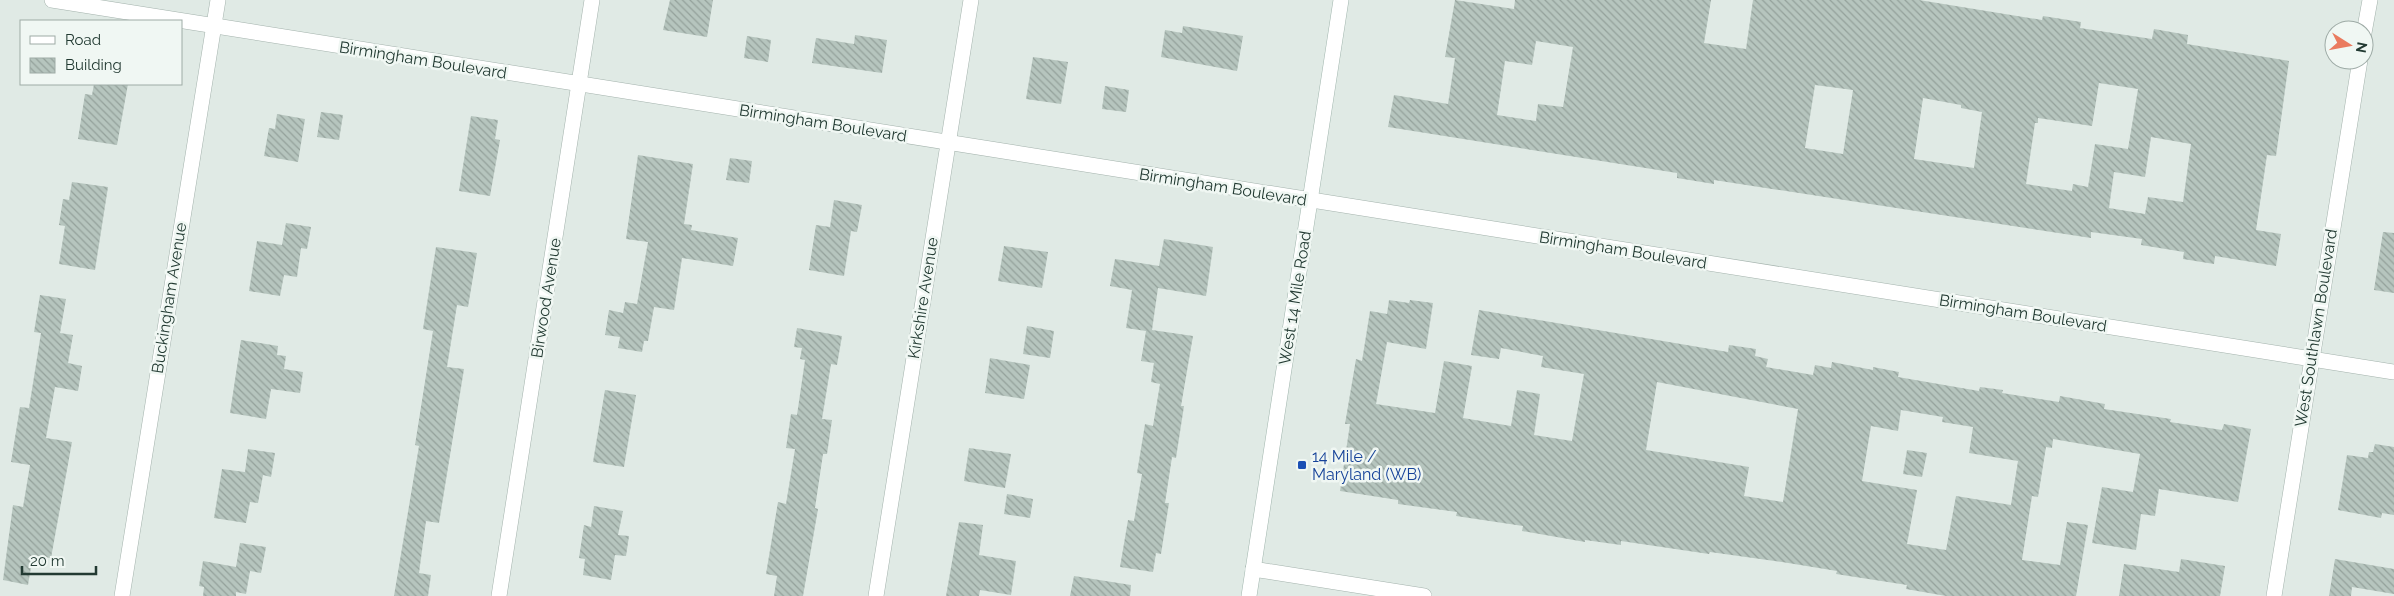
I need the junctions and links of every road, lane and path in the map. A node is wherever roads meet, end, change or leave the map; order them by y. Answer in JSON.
{"nodes":[{"id":1,"x":52,"y":0,"type":"edge"},
{"id":2,"x":218,"y":0,"type":"edge"},
{"id":3,"x":592,"y":0,"type":"edge"},
{"id":4,"x":971,"y":0,"type":"edge"},
{"id":5,"x":1341,"y":0,"type":"edge"},
{"id":6,"x":2370,"y":0,"type":"edge"},
{"id":7,"x":176,"y":20,"type":"edge"},
{"id":8,"x":2366,"y":20,"type":"edge"},
{"id":9,"x":182,"y":21,"type":"edge"},
{"id":10,"x":213,"y":26,"type":"junction"},
{"id":11,"x":2358,"y":70,"type":"edge"},
{"id":12,"x":579,"y":85,"type":"junction"},
{"id":13,"x":948,"y":143,"type":"junction"},
{"id":14,"x":1310,"y":200,"type":"junction"},
{"id":15,"x":2312,"y":359,"type":"junction"},
{"id":16,"x":2394,"y":372,"type":"edge"},
{"id":17,"x":1253,"y":569,"type":"junction"},
{"id":18,"x":122,"y":596,"type":"edge"},
{"id":19,"x":499,"y":596,"type":"edge"},
{"id":20,"x":876,"y":596,"type":"edge"},
{"id":21,"x":1249,"y":596,"type":"edge"},
{"id":22,"x":1424,"y":596,"type":"edge"},
{"id":23,"x":2274,"y":596,"type":"edge"}],
"edges":[{"from":1,"to":7,"type":"street","name":"Birmingham Boulevard"},
{"from":2,"to":10,"type":"street","name":"Buckingham Avenue"},
{"from":3,"to":12,"type":"street","name":"Birwood Avenue"},
{"from":4,"to":13,"type":"street","name":"Kirkshire Avenue"},
{"from":5,"to":14,"type":"street","name":"West 14 Mile Road"},
{"from":6,"to":8,"type":"street"},
{"from":9,"to":10,"type":"street","name":"Birmingham Boulevard"},
{"from":10,"to":12,"type":"street","name":"Birmingham Boulevard"},
{"from":10,"to":18,"type":"street","name":"Buckingham Avenue"},
{"from":11,"to":15,"type":"street","name":"West Southlawn Boulevard"},
{"from":12,"to":13,"type":"street","name":"Birmingham Boulevard"},
{"from":12,"to":19,"type":"street","name":"Birwood Avenue"},
{"from":13,"to":14,"type":"street","name":"Birmingham Boulevard"},
{"from":13,"to":20,"type":"street","name":"Kirkshire Avenue"},
{"from":14,"to":15,"type":"street","name":"Birmingham Boulevard"},
{"from":14,"to":17,"type":"street","name":"West 14 Mile Road"},
{"from":15,"to":16,"type":"street","name":"Birmingham Boulevard"},
{"from":15,"to":23,"type":"street","name":"West Southlawn Boulevard"},
{"from":17,"to":21,"type":"street","name":"West 14 Mile Road"},
{"from":17,"to":22,"type":"street"}]}
